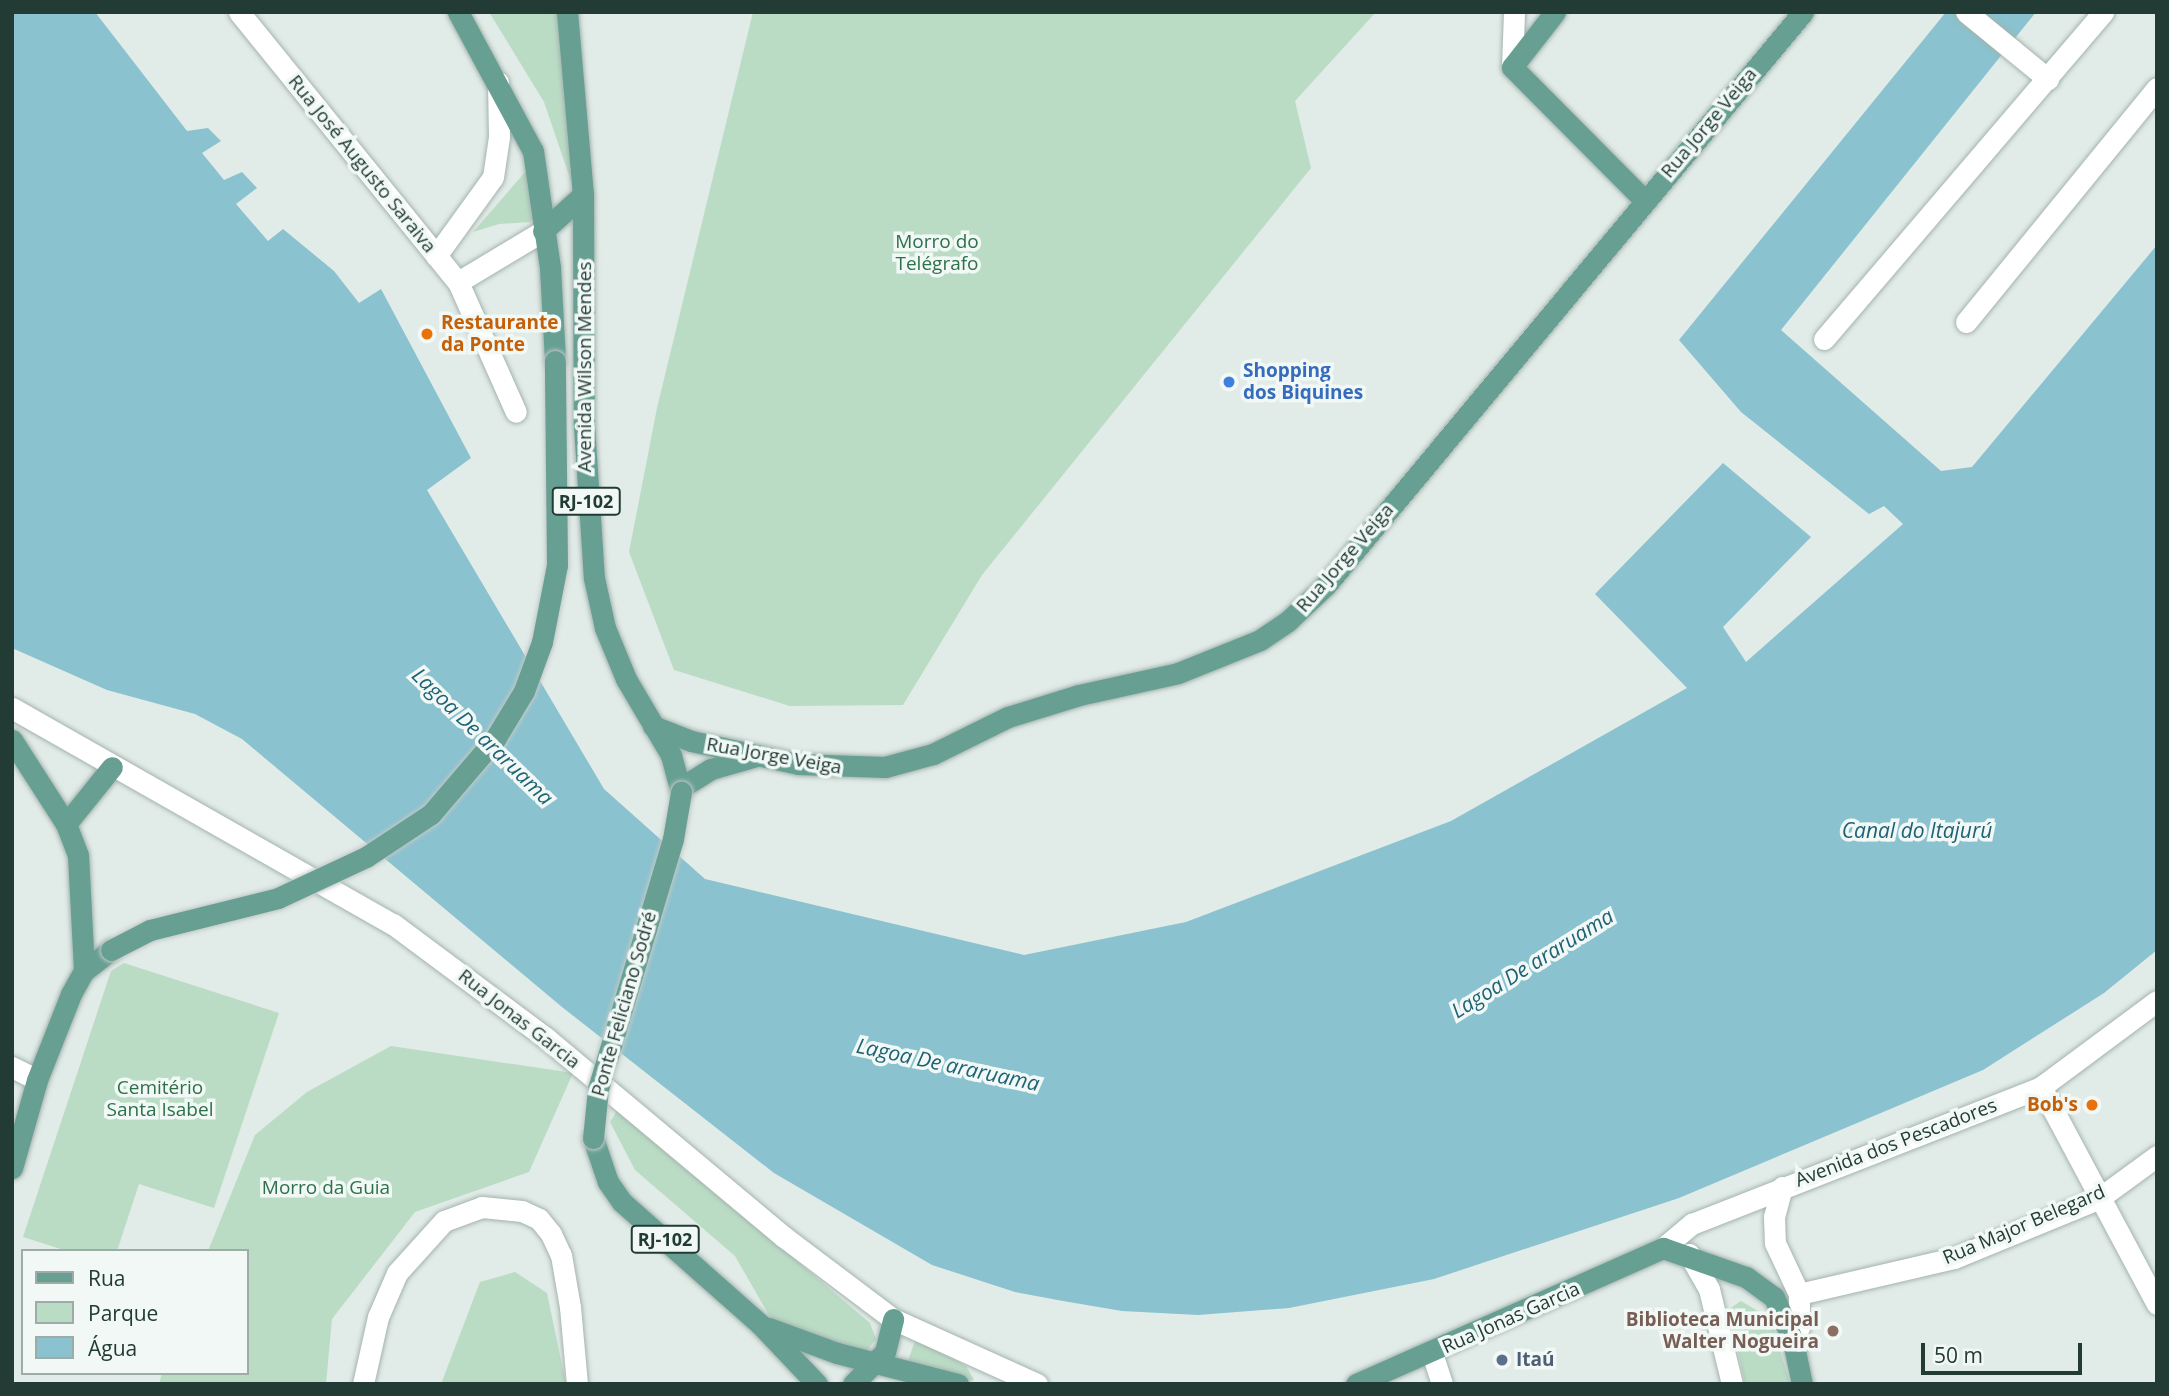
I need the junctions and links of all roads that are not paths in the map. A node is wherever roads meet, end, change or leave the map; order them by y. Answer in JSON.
{"nodes":[{"id":1,"x":239,"y":12,"type":"edge"},
{"id":2,"x":458,"y":12,"type":"edge"},
{"id":3,"x":567,"y":12,"type":"edge"},
{"id":4,"x":1514,"y":12,"type":"edge"},
{"id":5,"x":1555,"y":12,"type":"edge"},
{"id":6,"x":1803,"y":12,"type":"edge"},
{"id":7,"x":1966,"y":12,"type":"edge"},
{"id":8,"x":2103,"y":12,"type":"edge"},
{"id":9,"x":1512,"y":67,"type":"junction"},
{"id":10,"x":2048,"y":79,"type":"junction"},
{"id":11,"x":498,"y":82,"type":"junction"},
{"id":12,"x":2157,"y":88,"type":"edge"},
{"id":13,"x":583,"y":195,"type":"junction"},
{"id":14,"x":1644,"y":200,"type":"junction"},
{"id":15,"x":543,"y":231,"type":"junction"},
{"id":16,"x":436,"y":256,"type":"junction"},
{"id":17,"x":458,"y":282,"type":"junction"},
{"id":18,"x":1966,"y":322,"type":"dead end"},
{"id":19,"x":1824,"y":339,"type":"dead end"},
{"id":20,"x":516,"y":412,"type":"dead end"},
{"id":21,"x":12,"y":708,"type":"edge"},
{"id":22,"x":653,"y":726,"type":"junction"},
{"id":23,"x":12,"y":740,"type":"edge"},
{"id":24,"x":755,"y":756,"type":"junction"},
{"id":25,"x":112,"y":767,"type":"junction"},
{"id":26,"x":681,"y":790,"type":"junction"},
{"id":27,"x":66,"y":824,"type":"junction"},
{"id":28,"x":84,"y":971,"type":"junction"},
{"id":29,"x":2157,"y":1001,"type":"edge"},
{"id":30,"x":12,"y":1067,"type":"edge"},
{"id":31,"x":37,"y":1080,"type":"junction"},
{"id":32,"x":2041,"y":1087,"type":"junction"},
{"id":33,"x":2157,"y":1156,"type":"edge"},
{"id":34,"x":12,"y":1168,"type":"edge"},
{"id":35,"x":1782,"y":1187,"type":"junction"},
{"id":36,"x":2098,"y":1199,"type":"junction"},
{"id":37,"x":1663,"y":1248,"type":"junction"},
{"id":38,"x":1689,"y":1254,"type":"junction"},
{"id":39,"x":1799,"y":1294,"type":"junction"},
{"id":40,"x":2157,"y":1304,"type":"edge"},
{"id":41,"x":893,"y":1319,"type":"junction"},
{"id":42,"x":760,"y":1324,"type":"junction"},
{"id":43,"x":1793,"y":1341,"type":"junction"},
{"id":44,"x":1432,"y":1353,"type":"junction"},
{"id":45,"x":875,"y":1360,"type":"junction"},
{"id":46,"x":1361,"y":1383,"type":"edge"},
{"id":47,"x":363,"y":1384,"type":"edge"},
{"id":48,"x":578,"y":1384,"type":"edge"},
{"id":49,"x":817,"y":1384,"type":"edge"},
{"id":50,"x":853,"y":1384,"type":"edge"},
{"id":51,"x":958,"y":1384,"type":"edge"},
{"id":52,"x":1037,"y":1384,"type":"edge"},
{"id":53,"x":1442,"y":1384,"type":"edge"},
{"id":54,"x":1732,"y":1384,"type":"edge"},
{"id":55,"x":1802,"y":1384,"type":"edge"}],
"edges":[{"from":1,"to":16,"type":"street","name":"Rua José Augusto Saraiva"},
{"from":2,"to":11,"type":"main road","name":"Avenida Wilson Mendes","number":"RJ-102"},
{"from":3,"to":13,"type":"main road","name":"Avenida Wilson Mendes","number":"RJ-102"},
{"from":4,"to":9,"type":"street"},
{"from":5,"to":9,"type":"main road"},
{"from":6,"to":14,"type":"main road","name":"Rua Jorge Veiga"},
{"from":7,"to":10,"type":"street"},
{"from":8,"to":10,"type":"street"},
{"from":9,"to":14,"type":"main road"},
{"from":10,"to":19,"type":"street"},
{"from":11,"to":15,"type":"main road","name":"Avenida Wilson Mendes","number":"RJ-102"},
{"from":11,"to":16,"type":"street"},
{"from":12,"to":18,"type":"street"},
{"from":13,"to":15,"type":"main road"},
{"from":13,"to":22,"type":"main road","name":"Avenida Wilson Mendes","number":"RJ-102"},
{"from":14,"to":24,"type":"main road","name":"Rua Jorge Veiga"},
{"from":15,"to":17,"type":"street"},
{"from":15,"to":28,"type":"main road","name":"Avenida Wilson Mendes","number":"RJ-102","bridge":true},
{"from":16,"to":17,"type":"street","name":"Rua José Augusto Saraiva"},
{"from":17,"to":20,"type":"street","name":"Rua José Augusto Saraiva"},
{"from":21,"to":25,"type":"street","name":"Rua Jonas Garcia"},
{"from":22,"to":24,"type":"main road","name":"Rua Jorge Veiga"},
{"from":22,"to":26,"type":"main road","name":"Avenida Wilson Mendes","number":"RJ-102"},
{"from":23,"to":27,"type":"main road"},
{"from":24,"to":26,"type":"main road"},
{"from":25,"to":27,"type":"main road"},
{"from":25,"to":41,"type":"street","name":"Rua Jonas Garcia"},
{"from":26,"to":42,"type":"main road","name":"Ponte Feliciano Sodré","number":"RJ-102","bridge":true},
{"from":27,"to":28,"type":"main road"},
{"from":28,"to":31,"type":"main road","number":"RJ-102"},
{"from":29,"to":32,"type":"street","name":"Avenida dos Pescadores"},
{"from":30,"to":31,"type":"street"},
{"from":31,"to":34,"type":"main road","number":"RJ-102"},
{"from":32,"to":35,"type":"street","name":"Avenida dos Pescadores"},
{"from":32,"to":36,"type":"street"},
{"from":33,"to":36,"type":"street","name":"Rua Major Belegard"},
{"from":35,"to":37,"type":"street","name":"Avenida dos Pescadores"},
{"from":35,"to":39,"type":"street"},
{"from":36,"to":39,"type":"street","name":"Rua Major Belegard"},
{"from":36,"to":40,"type":"street"},
{"from":37,"to":38,"type":"main road"},
{"from":37,"to":44,"type":"main road","name":"Rua Jonas Garcia"},
{"from":38,"to":43,"type":"main road"},
{"from":38,"to":54,"type":"street"},
{"from":39,"to":43,"type":"street"},
{"from":41,"to":45,"type":"main road"},
{"from":41,"to":52,"type":"street","name":"Rua Jonas Garcia"},
{"from":42,"to":45,"type":"main road"},
{"from":42,"to":49,"type":"main road","number":"RJ-102"},
{"from":43,"to":55,"type":"main road"},
{"from":44,"to":46,"type":"main road","name":"Rua Jonas Garcia"},
{"from":44,"to":53,"type":"street"},
{"from":45,"to":50,"type":"main road"},
{"from":45,"to":51,"type":"main road"},
{"from":47,"to":48,"type":"street"}]}
